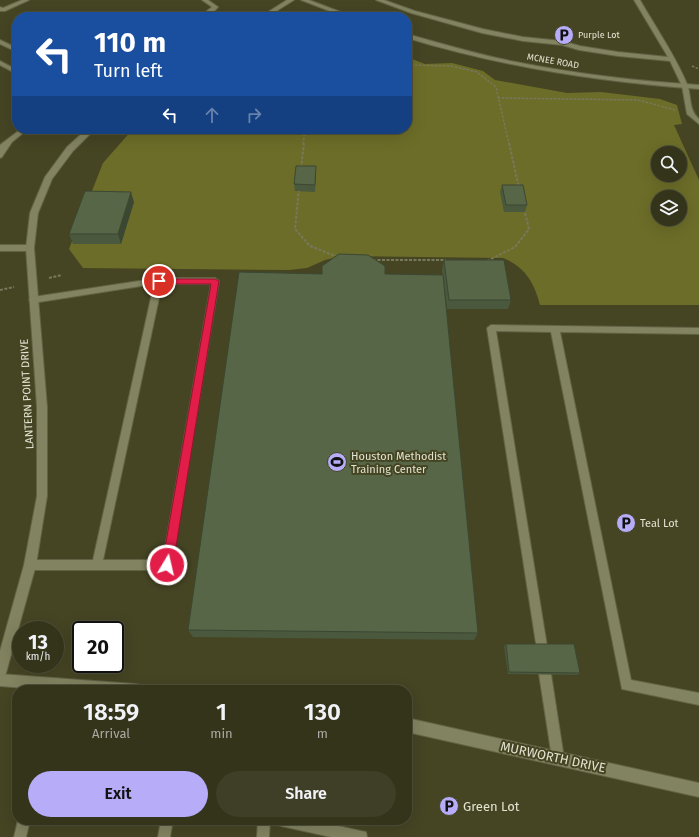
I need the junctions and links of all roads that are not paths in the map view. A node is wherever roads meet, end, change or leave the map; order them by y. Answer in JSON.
{"nodes":[{"id":1,"x":26,"y":0,"type":"edge"},
{"id":2,"x":205,"y":0,"type":"edge"},
{"id":3,"x":291,"y":0,"type":"edge"},
{"id":4,"x":304,"y":0,"type":"edge"},
{"id":5,"x":379,"y":0,"type":"edge"},
{"id":6,"x":637,"y":0,"type":"edge"},
{"id":7,"x":0,"y":9,"type":"edge"},
{"id":8,"x":211,"y":12,"type":"edge"},
{"id":9,"x":271,"y":12,"type":"edge"},
{"id":10,"x":337,"y":12,"type":"edge"},
{"id":11,"x":412,"y":37,"type":"edge"},
{"id":12,"x":0,"y":42,"type":"edge"},
{"id":13,"x":12,"y":48,"type":"edge"},
{"id":14,"x":672,"y":59,"type":"junction"},
{"id":15,"x":0,"y":63,"type":"edge"},
{"id":16,"x":12,"y":69,"type":"edge"},
{"id":17,"x":685,"y":86,"type":"junction"},
{"id":18,"x":699,"y":87,"type":"edge"},
{"id":19,"x":699,"y":122,"type":"edge"},
{"id":20,"x":19,"y":134,"type":"edge"},
{"id":21,"x":86,"y":134,"type":"edge"},
{"id":22,"x":9,"y":142,"type":"junction"},
{"id":23,"x":0,"y":148,"type":"edge"},
{"id":24,"x":0,"y":156,"type":"edge"},
{"id":25,"x":0,"y":248,"type":"edge"},
{"id":26,"x":30,"y":248,"type":"junction"},
{"id":27,"x":159,"y":281,"type":"junction"},
{"id":28,"x":33,"y":300,"type":"junction"},
{"id":29,"x":555,"y":329,"type":"junction"},
{"id":30,"x":699,"y":332,"type":"edge"},
{"id":31,"x":30,"y":565,"type":"junction"},
{"id":32,"x":97,"y":565,"type":"junction"},
{"id":33,"x":541,"y":646,"type":"edge"},
{"id":34,"x":0,"y":673,"type":"edge"},
{"id":35,"x":545,"y":674,"type":"edge"},
{"id":36,"x":0,"y":680,"type":"edge"},
{"id":37,"x":68,"y":685,"type":"edge"},
{"id":38,"x":699,"y":699,"type":"edge"},
{"id":39,"x":412,"y":726,"type":"edge"},
{"id":40,"x":558,"y":758,"type":"junction"},
{"id":41,"x":699,"y":790,"type":"edge"},
{"id":42,"x":23,"y":825,"type":"edge"},
{"id":43,"x":166,"y":825,"type":"edge"},
{"id":44,"x":264,"y":825,"type":"edge"},
{"id":45,"x":305,"y":825,"type":"edge"},
{"id":46,"x":20,"y":837,"type":"edge"},
{"id":47,"x":164,"y":837,"type":"edge"},
{"id":48,"x":263,"y":837,"type":"edge"},
{"id":49,"x":361,"y":837,"type":"edge"}],
"edges":[{"from":1,"to":7,"type":"lane"},
{"from":2,"to":8,"type":"lane"},
{"from":3,"to":9,"type":"street"},
{"from":4,"to":10,"type":"street"},
{"from":5,"to":14,"type":"lane"},
{"from":6,"to":14,"type":"lane"},
{"from":11,"to":17,"type":"street","name":"MCNEE ROAD"},
{"from":12,"to":13,"type":"lane"},
{"from":14,"to":17,"type":"lane"},
{"from":15,"to":16,"type":"lane"},
{"from":17,"to":18,"type":"street","name":"MCNEE ROAD"},
{"from":17,"to":19,"type":"lane"},
{"from":20,"to":22,"type":"lane"},
{"from":21,"to":26,"type":"street","name":"LANTERN POINT DRIVE"},
{"from":22,"to":23,"type":"lane"},
{"from":22,"to":24,"type":"lane"},
{"from":25,"to":26,"type":"lane"},
{"from":26,"to":28,"type":"street","name":"LANTERN POINT DRIVE"},
{"from":27,"to":28,"type":"lane"},
{"from":27,"to":32,"type":"lane"},
{"from":27,"to":32,"type":"lane"},
{"from":28,"to":31,"type":"street","name":"LANTERN POINT DRIVE"},
{"from":29,"to":30,"type":"lane"},
{"from":29,"to":33,"type":"lane"},
{"from":29,"to":38,"type":"lane"},
{"from":31,"to":32,"type":"lane"},
{"from":31,"to":34,"type":"street","name":"LANTERN POINT DRIVE"},
{"from":35,"to":40,"type":"lane"},
{"from":36,"to":37,"type":"street"},
{"from":39,"to":40,"type":"street","name":"MURWORTH DRIVE"},
{"from":40,"to":41,"type":"street","name":"MURWORTH DRIVE"},
{"from":42,"to":46,"type":"lane"},
{"from":43,"to":47,"type":"lane"},
{"from":44,"to":48,"type":"lane"},
{"from":45,"to":49,"type":"lane"}]}
